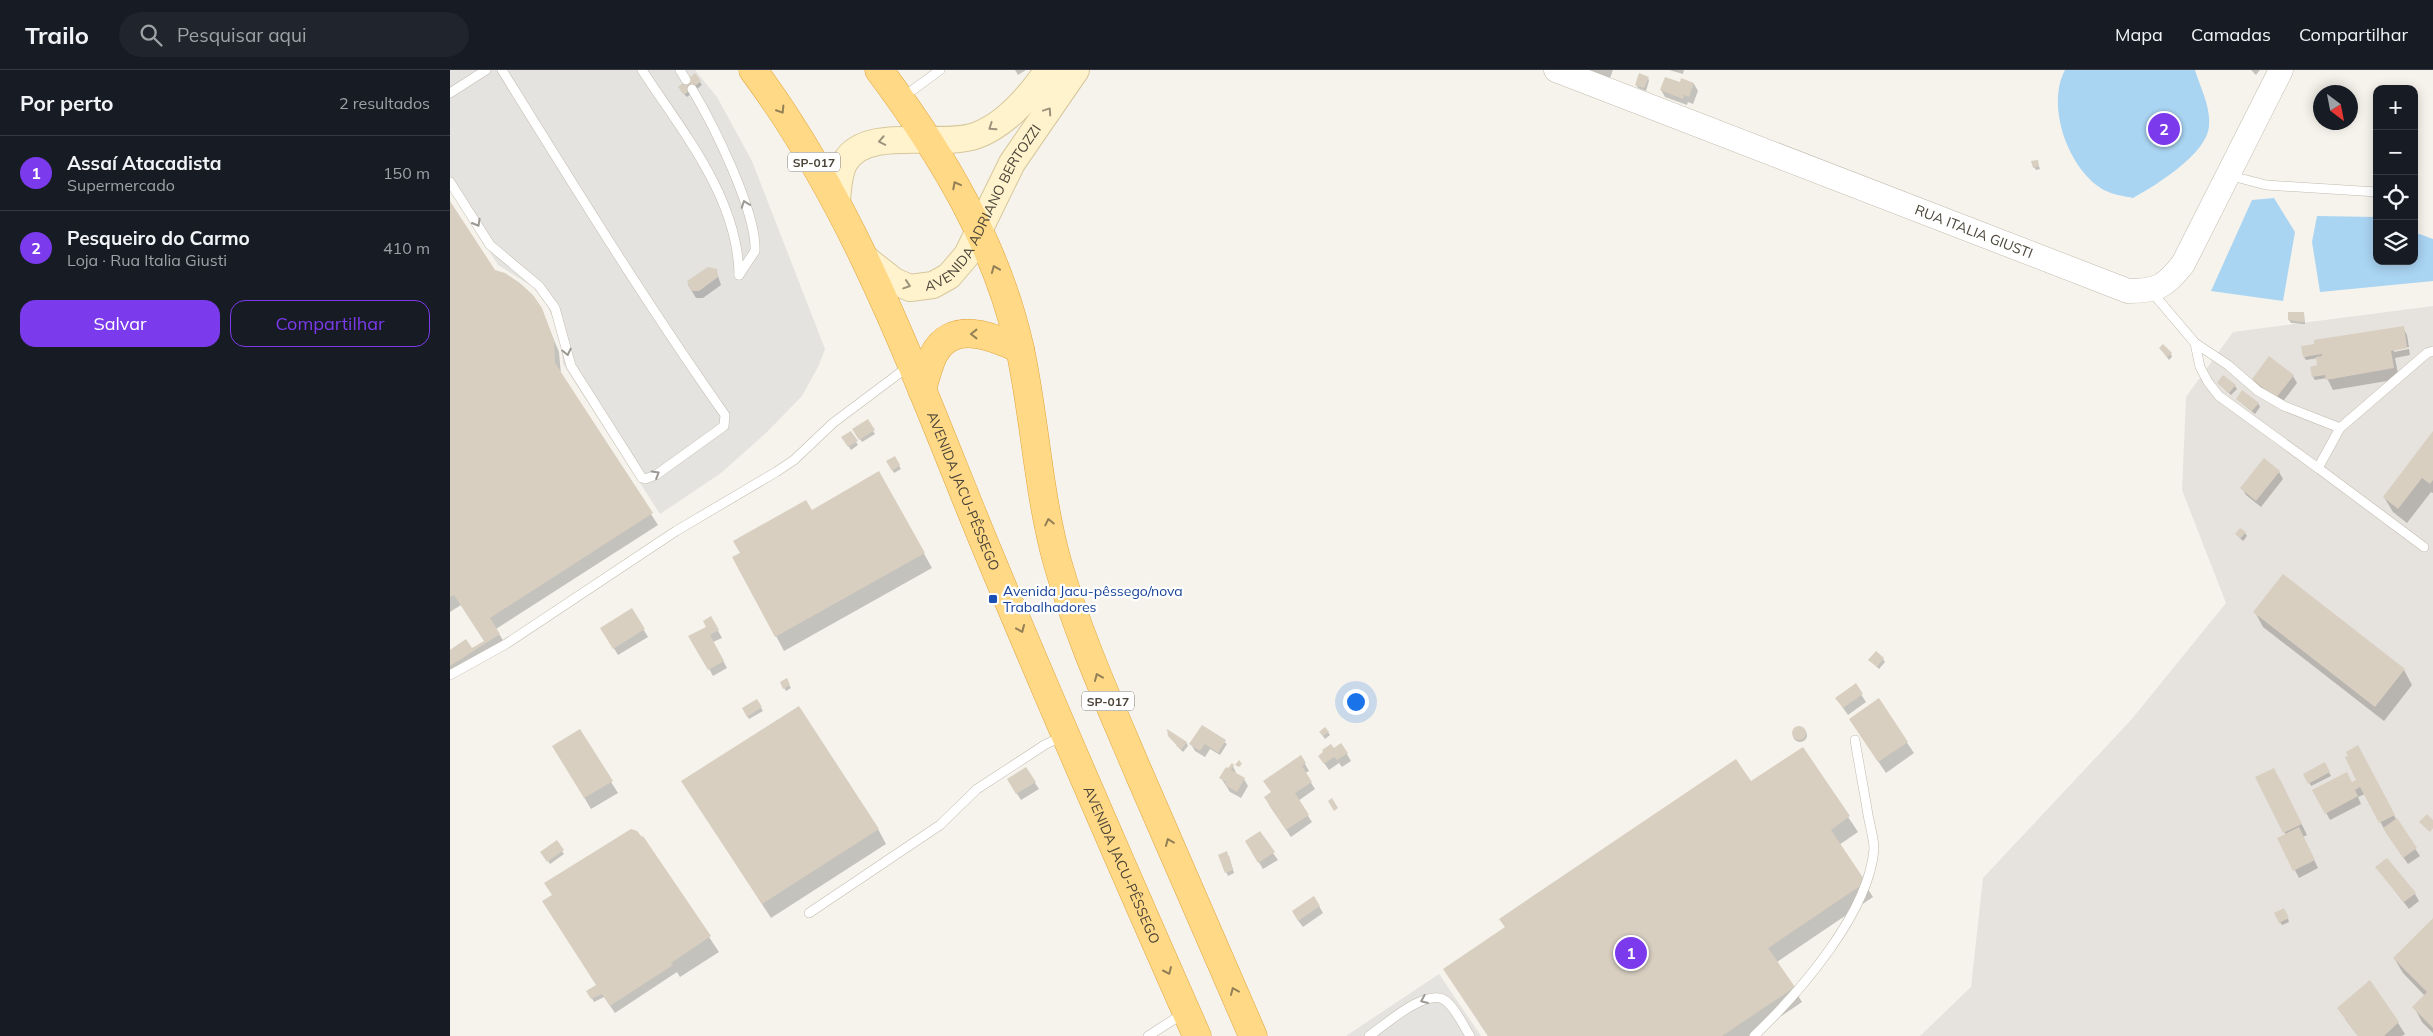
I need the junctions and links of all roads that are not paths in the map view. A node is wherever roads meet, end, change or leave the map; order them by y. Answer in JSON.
{"nodes":[{"id":1,"x":486,"y":70,"type":"edge"},
{"id":2,"x":502,"y":70,"type":"edge"},
{"id":3,"x":642,"y":70,"type":"edge"},
{"id":4,"x":680,"y":70,"type":"edge"},
{"id":5,"x":753,"y":70,"type":"edge"},
{"id":6,"x":879,"y":70,"type":"edge"},
{"id":7,"x":940,"y":70,"type":"edge"},
{"id":8,"x":1048,"y":70,"type":"edge"},
{"id":9,"x":1076,"y":70,"type":"edge"},
{"id":10,"x":1556,"y":70,"type":"edge"},
{"id":11,"x":2281,"y":70,"type":"edge"},
{"id":12,"x":450,"y":93,"type":"edge"},
{"id":13,"x":900,"y":98,"type":"junction"},
{"id":14,"x":931,"y":141,"type":"junction"},
{"id":15,"x":2228,"y":175,"type":"junction"},
{"id":16,"x":450,"y":182,"type":"edge"},
{"id":17,"x":2373,"y":192,"type":"edge"},
{"id":18,"x":837,"y":203,"type":"junction"},
{"id":19,"x":978,"y":228,"type":"junction"},
{"id":20,"x":866,"y":259,"type":"junction"},
{"id":21,"x":2151,"y":291,"type":"junction"},
{"id":22,"x":2195,"y":343,"type":"junction"},
{"id":23,"x":1020,"y":349,"type":"junction"},
{"id":24,"x":2433,"y":351,"type":"edge"},
{"id":25,"x":911,"y":364,"type":"junction"},
{"id":26,"x":922,"y":390,"type":"junction"},
{"id":27,"x":2340,"y":428,"type":"junction"},
{"id":28,"x":2318,"y":468,"type":"junction"},
{"id":29,"x":2424,"y":547,"type":"dead end"},
{"id":30,"x":450,"y":675,"type":"edge"},
{"id":31,"x":1066,"y":735,"type":"junction"},
{"id":32,"x":1855,"y":740,"type":"dead end"},
{"id":33,"x":810,"y":913,"type":"dead end"},
{"id":34,"x":1186,"y":1011,"type":"junction"},
{"id":35,"x":1148,"y":1036,"type":"edge"},
{"id":36,"x":1197,"y":1036,"type":"edge"},
{"id":37,"x":1253,"y":1036,"type":"edge"},
{"id":38,"x":1369,"y":1036,"type":"edge"},
{"id":39,"x":1470,"y":1036,"type":"edge"},
{"id":40,"x":1754,"y":1036,"type":"edge"}],
"edges":[{"from":1,"to":12,"type":"lane"},
{"from":16,"to":2,"type":"lane","one_way":true},
{"from":3,"to":4,"type":"lane","one_way":true},
{"from":5,"to":18,"type":"highway","name":"AVENIDA JACU-PÊSSEGO","number":"SP-017","one_way":true},
{"from":6,"to":13,"type":"highway","number":"SP-017"},
{"from":7,"to":13,"type":"lane"},
{"from":8,"to":14,"type":"main road","name":"AVENIDA ADRIANO BERTOZZI","one_way":true},
{"from":19,"to":9,"type":"main road","name":"AVENIDA ADRIANO BERTOZZI","one_way":true},
{"from":10,"to":21,"type":"street","name":"RUA ITALIA GIUSTI"},
{"from":11,"to":15,"type":"street"},
{"from":13,"to":14,"type":"highway","number":"SP-017"},
{"from":14,"to":18,"type":"main road","name":"AVENIDA ADRIANO BERTOZZI","one_way":true},
{"from":19,"to":14,"type":"highway","number":"SP-017","one_way":true},
{"from":15,"to":17,"type":"lane"},
{"from":15,"to":21,"type":"street"},
{"from":18,"to":20,"type":"highway","name":"AVENIDA JACU-PÊSSEGO","number":"SP-017"},
{"from":20,"to":19,"type":"main road","name":"AVENIDA ADRIANO BERTOZZI","one_way":true},
{"from":23,"to":19,"type":"highway","number":"SP-017","one_way":true},
{"from":20,"to":25,"type":"highway","name":"AVENIDA JACU-PÊSSEGO","number":"SP-017"},
{"from":21,"to":22,"type":"lane"},
{"from":22,"to":27,"type":"lane"},
{"from":22,"to":28,"type":"lane"},
{"from":23,"to":26,"type":"highway","one_way":true},
{"from":37,"to":23,"type":"highway","number":"SP-017","one_way":true},
{"from":24,"to":27,"type":"lane"},
{"from":25,"to":26,"type":"highway","name":"AVENIDA JACU-PÊSSEGO","number":"SP-017"},
{"from":25,"to":30,"type":"lane"},
{"from":26,"to":31,"type":"highway","name":"AVENIDA JACU-PÊSSEGO","number":"SP-017","one_way":true},
{"from":27,"to":28,"type":"lane"},
{"from":28,"to":29,"type":"lane"},
{"from":31,"to":33,"type":"lane"},
{"from":31,"to":34,"type":"highway","name":"AVENIDA JACU-PÊSSEGO","number":"SP-017","one_way":true},
{"from":32,"to":40,"type":"lane"},
{"from":34,"to":35,"type":"lane"},
{"from":34,"to":36,"type":"highway","name":"AVENIDA JACU-PÊSSEGO","number":"SP-017"},
{"from":39,"to":38,"type":"lane","one_way":true}]}
